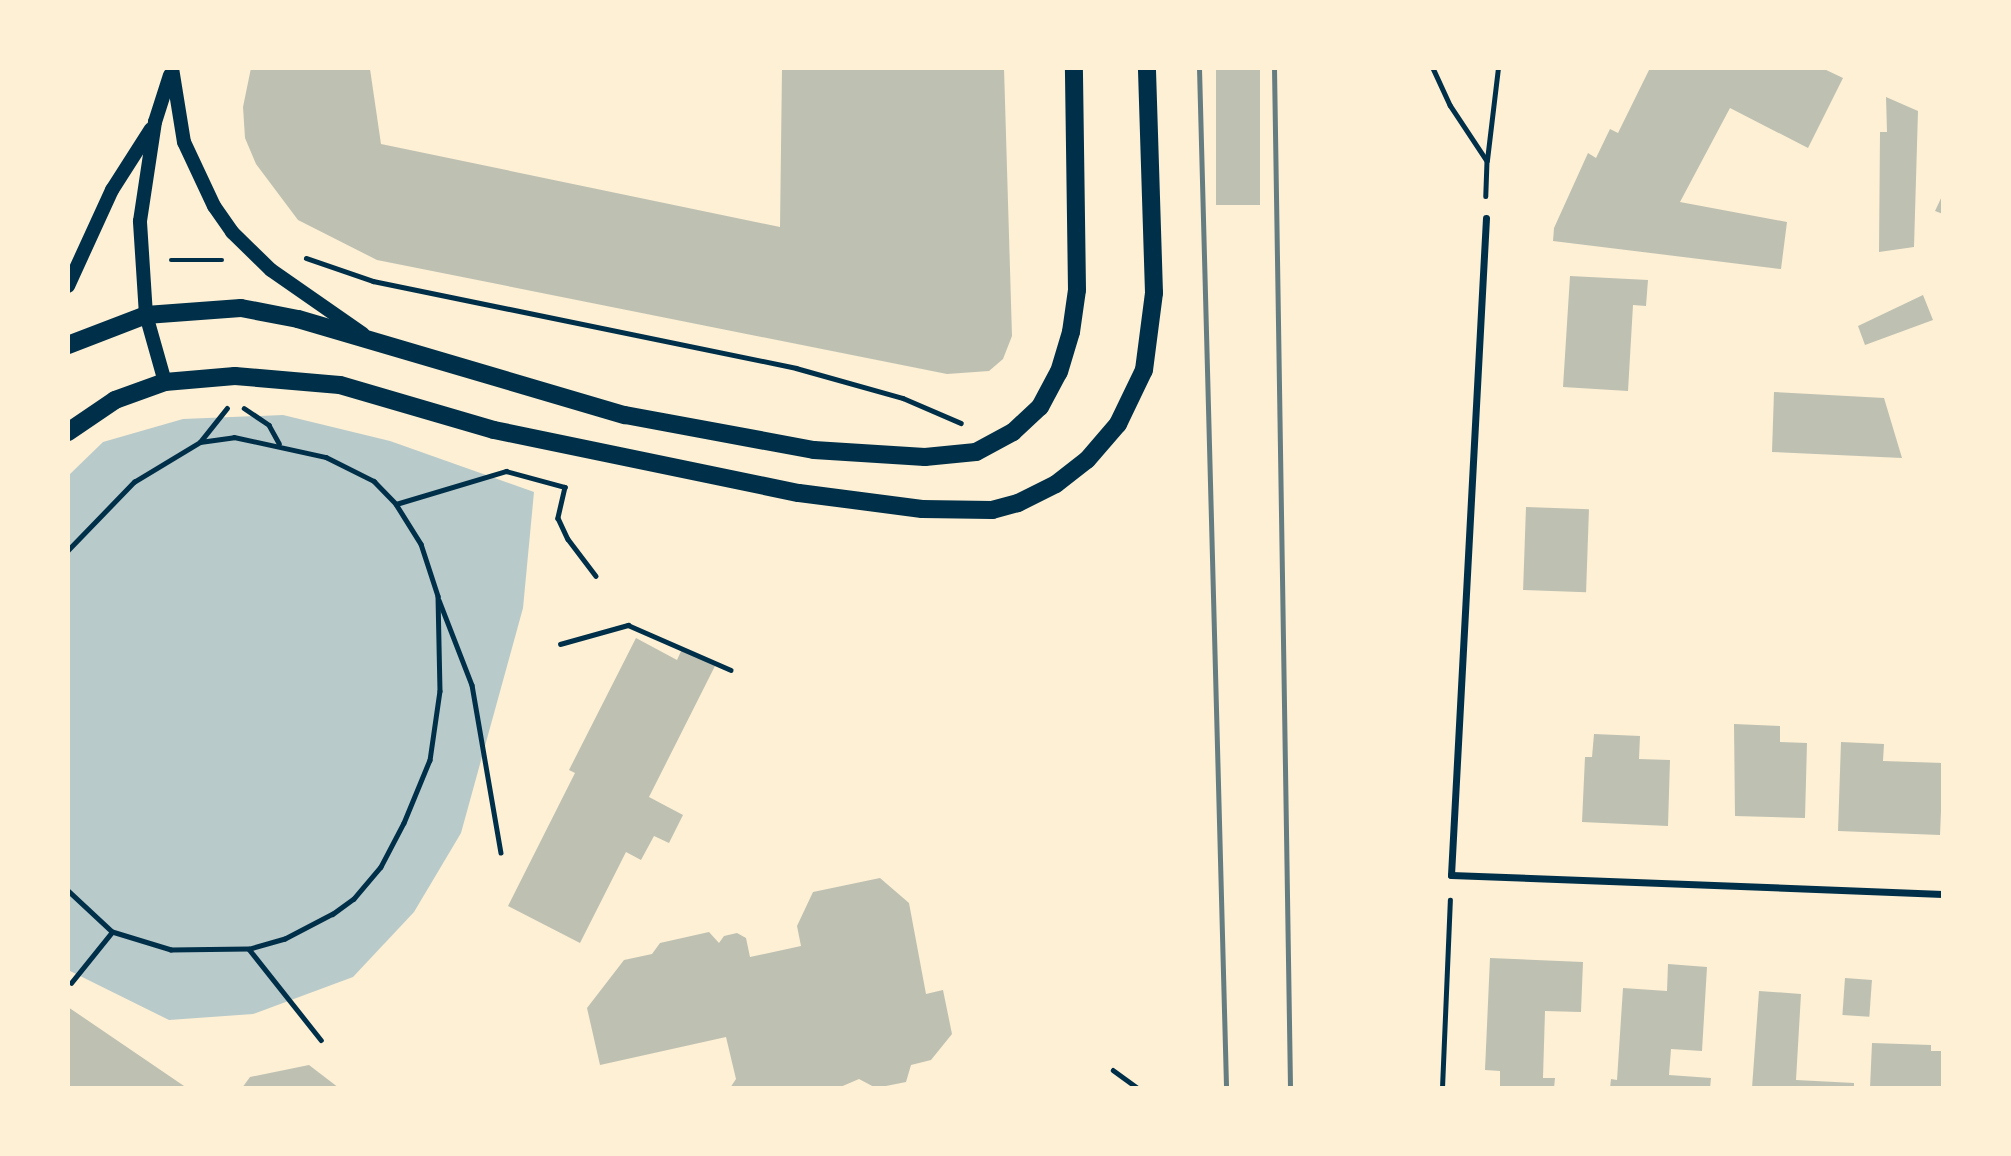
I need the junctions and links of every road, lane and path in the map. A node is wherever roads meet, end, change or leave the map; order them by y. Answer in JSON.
{"nodes":[{"id":1,"x":172,"y":68,"type":"edge"},
{"id":2,"x":1073,"y":68,"type":"edge"},
{"id":3,"x":1147,"y":68,"type":"edge"},
{"id":4,"x":1433,"y":68,"type":"edge"},
{"id":5,"x":1498,"y":68,"type":"edge"},
{"id":6,"x":155,"y":122,"type":"junction"},
{"id":7,"x":1487,"y":161,"type":"junction"},
{"id":8,"x":1486,"y":218,"type":"joint"},
{"id":9,"x":301,"y":256,"type":"dead end"},
{"id":10,"x":68,"y":286,"type":"edge"},
{"id":11,"x":146,"y":315,"type":"junction"},
{"id":12,"x":379,"y":344,"type":"junction"},
{"id":13,"x":68,"y":345,"type":"edge"},
{"id":14,"x":164,"y":382,"type":"junction"},
{"id":15,"x":232,"y":400,"type":"dead end"},
{"id":16,"x":241,"y":406,"type":"dead end"},
{"id":17,"x":68,"y":432,"type":"edge"},
{"id":18,"x":1013,"y":432,"type":"junction"},
{"id":19,"x":200,"y":442,"type":"junction"},
{"id":20,"x":279,"y":443,"type":"junction"},
{"id":21,"x":396,"y":504,"type":"junction"},
{"id":22,"x":68,"y":550,"type":"edge"},
{"id":23,"x":596,"y":576,"type":"dead end"},
{"id":24,"x":438,"y":596,"type":"junction"},
{"id":25,"x":560,"y":644,"type":"dead end"},
{"id":26,"x":731,"y":670,"type":"dead end"},
{"id":27,"x":501,"y":853,"type":"dead end"},
{"id":28,"x":1451,"y":875,"type":"junction"},
{"id":29,"x":68,"y":891,"type":"edge"},
{"id":30,"x":1943,"y":894,"type":"edge"},
{"id":31,"x":112,"y":932,"type":"junction"},
{"id":32,"x":249,"y":949,"type":"junction"},
{"id":33,"x":71,"y":983,"type":"dead end"},
{"id":34,"x":321,"y":1040,"type":"dead end"},
{"id":35,"x":1113,"y":1070,"type":"dead end"},
{"id":36,"x":1138,"y":1088,"type":"edge"},
{"id":37,"x":1442,"y":1088,"type":"edge"}],
"edges":[{"from":1,"to":6,"type":"main road"},
{"from":1,"to":12,"type":"main road"},
{"from":2,"to":18,"type":"main road"},
{"from":3,"to":14,"type":"main road"},
{"from":4,"to":7,"type":"path"},
{"from":5,"to":7,"type":"path"},
{"from":6,"to":10,"type":"main road"},
{"from":6,"to":11,"type":"main road"},
{"from":7,"to":8,"type":"path"},
{"from":8,"to":28,"type":"street"},
{"from":9,"to":18,"type":"path"},
{"from":11,"to":12,"type":"main road"},
{"from":11,"to":13,"type":"main road"},
{"from":11,"to":14,"type":"main road"},
{"from":12,"to":18,"type":"main road"},
{"from":14,"to":17,"type":"main road"},
{"from":15,"to":19,"type":"path"},
{"from":16,"to":20,"type":"path"},
{"from":19,"to":20,"type":"path"},
{"from":19,"to":22,"type":"path"},
{"from":20,"to":21,"type":"path"},
{"from":21,"to":23,"type":"path"},
{"from":21,"to":24,"type":"path"},
{"from":24,"to":27,"type":"path"},
{"from":24,"to":32,"type":"path"},
{"from":25,"to":26,"type":"path"},
{"from":28,"to":30,"type":"street"},
{"from":28,"to":37,"type":"path"},
{"from":29,"to":31,"type":"path"},
{"from":31,"to":32,"type":"path"},
{"from":31,"to":33,"type":"path"},
{"from":32,"to":34,"type":"path"},
{"from":35,"to":36,"type":"path"}]}
